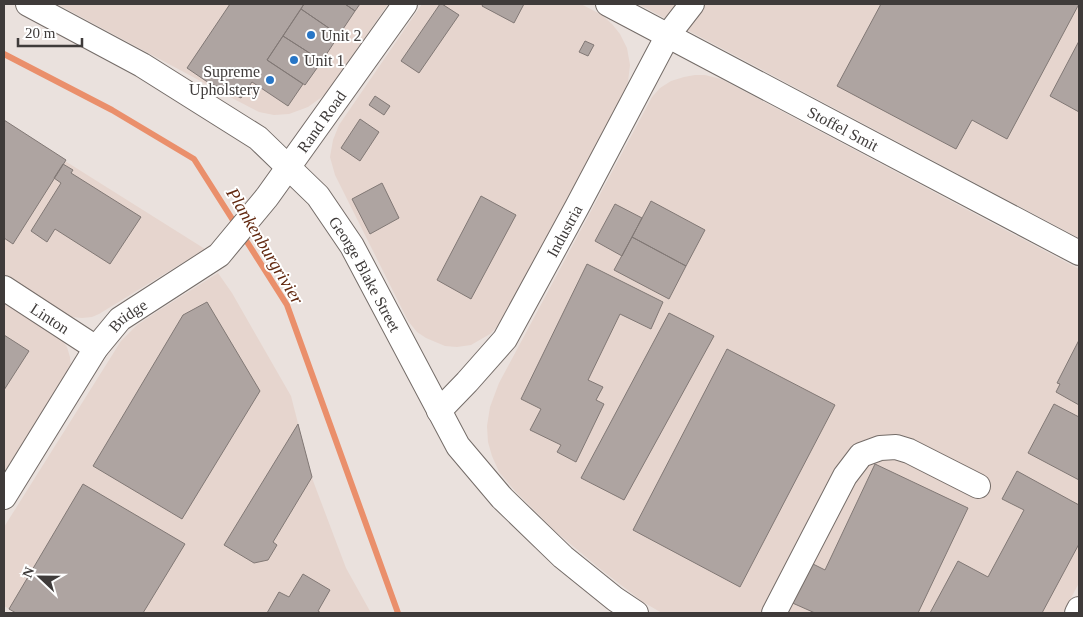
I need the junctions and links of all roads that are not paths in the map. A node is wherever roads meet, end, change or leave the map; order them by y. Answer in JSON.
{"nodes":[{"id":1,"x":28,"y":4,"type":"edge"},
{"id":2,"x":405,"y":4,"type":"edge"},
{"id":3,"x":608,"y":4,"type":"edge"},
{"id":4,"x":692,"y":4,"type":"edge"},
{"id":5,"x":668,"y":35,"type":"junction"},
{"id":6,"x":288,"y":167,"type":"junction"},
{"id":7,"x":1079,"y":253,"type":"edge"},
{"id":8,"x":4,"y":288,"type":"edge"},
{"id":9,"x":96,"y":348,"type":"junction"},
{"id":10,"x":439,"y":411,"type":"junction"},
{"id":11,"x":978,"y":486,"type":"dead end"},
{"id":12,"x":4,"y":497,"type":"edge"},
{"id":13,"x":1079,"y":608,"type":"edge"},
{"id":14,"x":636,"y":613,"type":"edge"},
{"id":15,"x":774,"y":613,"type":"edge"},
{"id":16,"x":1077,"y":613,"type":"edge"}],
"edges":[{"from":1,"to":6,"type":"street","name":"George Blake Street"},
{"from":2,"to":6,"type":"street","name":"Rand Road"},
{"from":3,"to":5,"type":"street","name":"Stoffel Smit"},
{"from":4,"to":5,"type":"street","name":"Industria"},
{"from":5,"to":7,"type":"street","name":"Stoffel Smit"},
{"from":5,"to":10,"type":"street","name":"Industria"},
{"from":6,"to":9,"type":"street","name":"Bridge"},
{"from":6,"to":10,"type":"street","name":"George Blake Street"},
{"from":8,"to":9,"type":"street","name":"Linton"},
{"from":9,"to":12,"type":"street","name":"Bridge"},
{"from":10,"to":14,"type":"street","name":"George Blake Street"},
{"from":11,"to":15,"type":"street"},
{"from":13,"to":16,"type":"street"}]}
